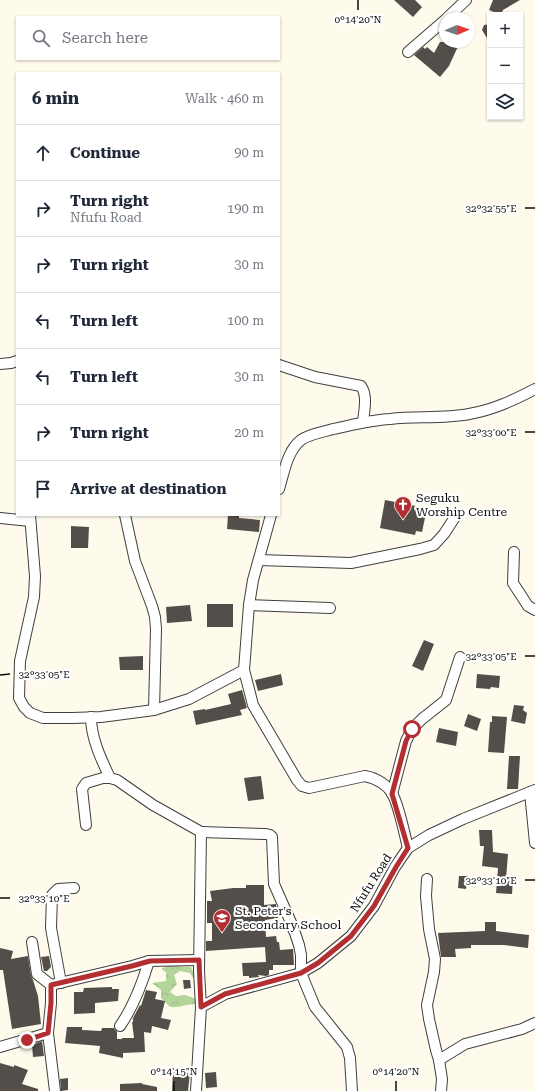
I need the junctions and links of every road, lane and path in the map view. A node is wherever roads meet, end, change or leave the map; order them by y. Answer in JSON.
{"nodes":[{"id":1,"x":466,"y":0,"type":"edge"},
{"id":2,"x":453,"y":12,"type":"edge"},
{"id":3,"x":439,"y":25,"type":"edge"},
{"id":4,"x":408,"y":52,"type":"dead end"},
{"id":5,"x":16,"y":361,"type":"edge"},
{"id":6,"x":0,"y":364,"type":"edge"},
{"id":7,"x":280,"y":365,"type":"edge"},
{"id":8,"x":535,"y":390,"type":"edge"},
{"id":9,"x":363,"y":422,"type":"junction"},
{"id":10,"x":280,"y":487,"type":"edge"},
{"id":11,"x":125,"y":516,"type":"edge"},
{"id":12,"x":271,"y":516,"type":"edge"},
{"id":13,"x":455,"y":517,"type":"dead end"},
{"id":14,"x":0,"y":518,"type":"edge"},
{"id":15,"x":30,"y":518,"type":"edge"},
{"id":16,"x":514,"y":552,"type":"dead end"},
{"id":17,"x":259,"y":560,"type":"junction"},
{"id":18,"x":249,"y":605,"type":"junction"},
{"id":19,"x":330,"y":608,"type":"dead end"},
{"id":20,"x":535,"y":610,"type":"edge"},
{"id":21,"x":460,"y":657,"type":"dead end"},
{"id":22,"x":244,"y":670,"type":"junction"},
{"id":23,"x":154,"y":710,"type":"junction"},
{"id":24,"x":90,"y":718,"type":"junction"},
{"id":25,"x":110,"y":778,"type":"junction"},
{"id":26,"x":532,"y":791,"type":"edge"},
{"id":27,"x":392,"y":794,"type":"junction"},
{"id":28,"x":86,"y":825,"type":"dead end"},
{"id":29,"x":201,"y":832,"type":"junction"},
{"id":30,"x":535,"y":843,"type":"edge"},
{"id":31,"x":408,"y":848,"type":"junction"},
{"id":32,"x":427,"y":879,"type":"dead end"},
{"id":33,"x":74,"y":888,"type":"dead end"},
{"id":34,"x":32,"y":942,"type":"dead end"},
{"id":35,"x":199,"y":960,"type":"junction"},
{"id":36,"x":150,"y":961,"type":"junction"},
{"id":37,"x":301,"y":973,"type":"junction"},
{"id":38,"x":61,"y":983,"type":"junction"},
{"id":39,"x":51,"y":985,"type":"junction"},
{"id":40,"x":201,"y":1007,"type":"junction"},
{"id":41,"x":535,"y":1023,"type":"edge"},
{"id":42,"x":120,"y":1026,"type":"dead end"},
{"id":43,"x":48,"y":1033,"type":"junction"},
{"id":44,"x":0,"y":1047,"type":"edge"},
{"id":45,"x":440,"y":1060,"type":"junction"},
{"id":46,"x":55,"y":1091,"type":"edge"},
{"id":47,"x":196,"y":1091,"type":"edge"},
{"id":48,"x":352,"y":1091,"type":"edge"},
{"id":49,"x":441,"y":1091,"type":"edge"}],
"edges":[{"from":1,"to":2,"type":"street"},
{"from":3,"to":4,"type":"street"},
{"from":5,"to":6,"type":"street"},
{"from":7,"to":9,"type":"street"},
{"from":8,"to":9,"type":"street"},
{"from":9,"to":10,"type":"street"},
{"from":11,"to":23,"type":"street"},
{"from":12,"to":17,"type":"street"},
{"from":13,"to":17,"type":"street"},
{"from":14,"to":15,"type":"street"},
{"from":15,"to":24,"type":"street"},
{"from":16,"to":20,"type":"street"},
{"from":17,"to":18,"type":"street"},
{"from":18,"to":19,"type":"street"},
{"from":18,"to":22,"type":"street"},
{"from":21,"to":27,"type":"street"},
{"from":22,"to":23,"type":"street"},
{"from":22,"to":27,"type":"street"},
{"from":23,"to":24,"type":"street"},
{"from":24,"to":25,"type":"street"},
{"from":25,"to":28,"type":"street"},
{"from":25,"to":29,"type":"street"},
{"from":26,"to":30,"type":"street"},
{"from":26,"to":31,"type":"street","name":"Nfufu Road"},
{"from":27,"to":31,"type":"street"},
{"from":29,"to":35,"type":"street"},
{"from":29,"to":37,"type":"street"},
{"from":31,"to":37,"type":"street","name":"Nfufu Road"},
{"from":32,"to":45,"type":"street"},
{"from":33,"to":38,"type":"street"},
{"from":34,"to":39,"type":"street"},
{"from":35,"to":36,"type":"street"},
{"from":35,"to":40,"type":"street"},
{"from":36,"to":38,"type":"street"},
{"from":36,"to":42,"type":"street"},
{"from":37,"to":40,"type":"street","name":"Nfufu Road"},
{"from":37,"to":48,"type":"street"},
{"from":38,"to":39,"type":"street"},
{"from":39,"to":43,"type":"street"},
{"from":40,"to":47,"type":"street"},
{"from":41,"to":45,"type":"street"},
{"from":43,"to":44,"type":"street"},
{"from":43,"to":46,"type":"street"},
{"from":45,"to":49,"type":"street"}]}
